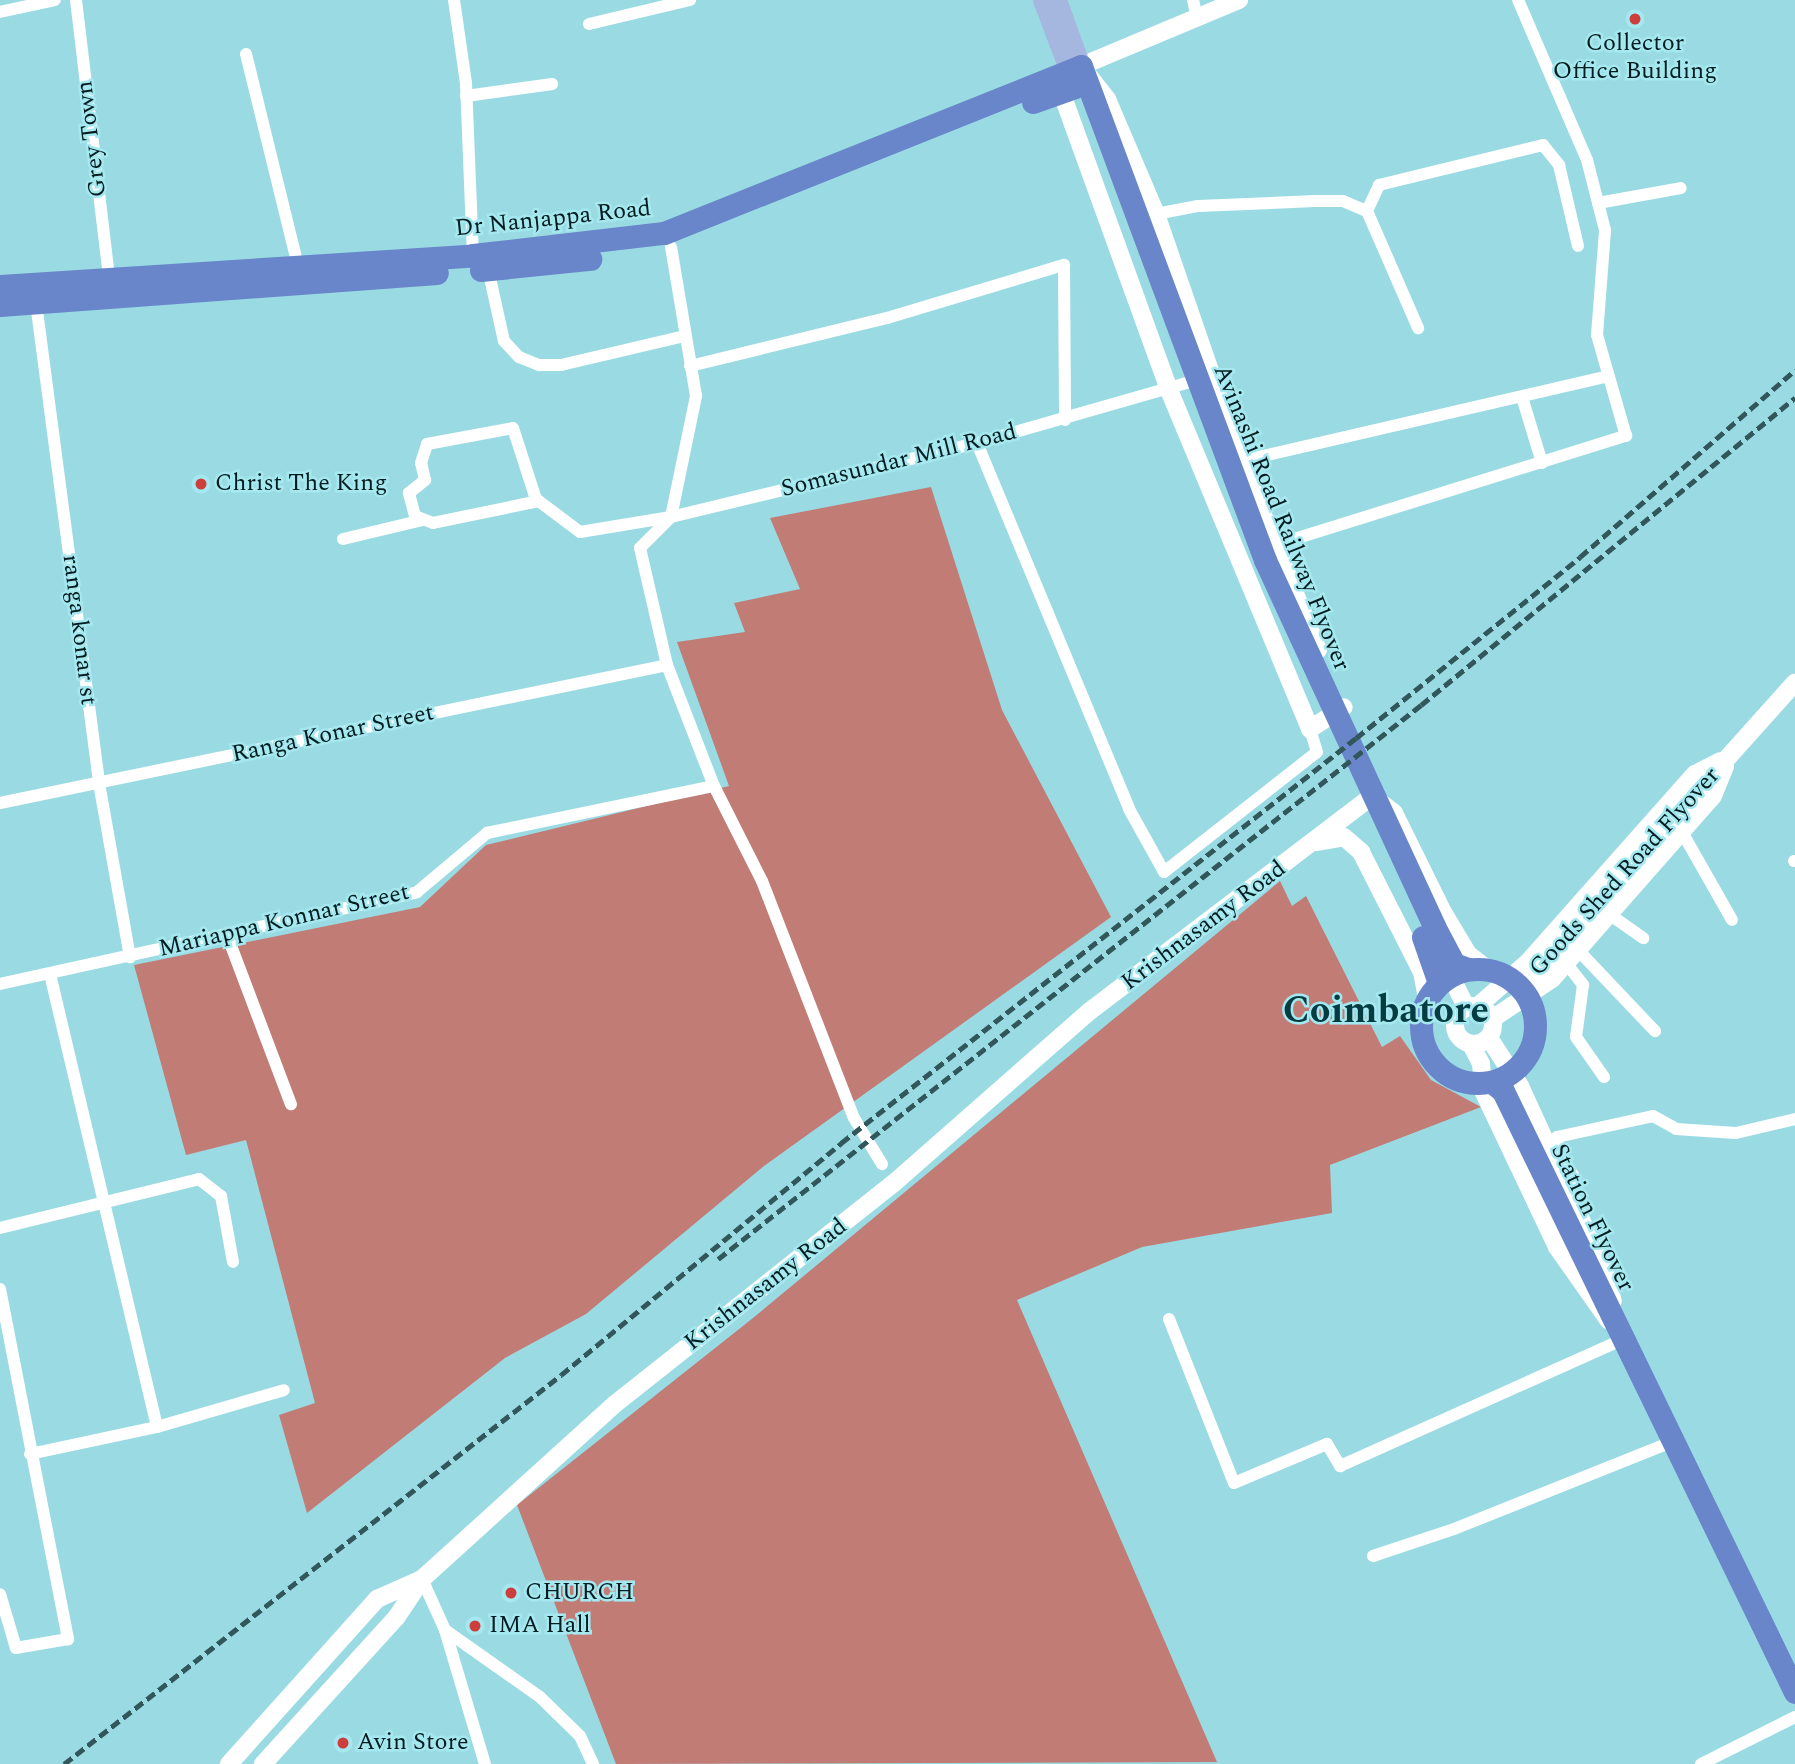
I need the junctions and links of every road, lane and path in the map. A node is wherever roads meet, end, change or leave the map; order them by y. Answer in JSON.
{"nodes":[{"id":1,"x":55,"y":0,"type":"edge"},
{"id":2,"x":76,"y":0,"type":"edge"},
{"id":3,"x":454,"y":0,"type":"edge"},
{"id":4,"x":690,"y":0,"type":"edge"},
{"id":5,"x":1042,"y":0,"type":"edge"},
{"id":6,"x":1057,"y":0,"type":"edge"},
{"id":7,"x":1239,"y":0,"type":"edge"},
{"id":8,"x":1518,"y":0,"type":"edge"},
{"id":9,"x":1195,"y":9,"type":"edge"},
{"id":10,"x":0,"y":12,"type":"edge"},
{"id":11,"x":589,"y":24,"type":"dead end"},
{"id":12,"x":246,"y":54,"type":"dead end"},
{"id":13,"x":1068,"y":78,"type":"junction"},
{"id":14,"x":552,"y":83,"type":"dead end"},
{"id":15,"x":466,"y":96,"type":"junction"},
{"id":16,"x":1681,"y":188,"type":"dead end"},
{"id":17,"x":1598,"y":203,"type":"junction"},
{"id":18,"x":1367,"y":211,"type":"junction"},
{"id":19,"x":1156,"y":214,"type":"junction"},
{"id":20,"x":1578,"y":246,"type":"dead end"},
{"id":21,"x":671,"y":247,"type":"junction"},
{"id":22,"x":480,"y":262,"type":"junction"},
{"id":23,"x":298,"y":266,"type":"junction"},
{"id":24,"x":109,"y":277,"type":"junction"},
{"id":25,"x":0,"y":286,"type":"edge"},
{"id":26,"x":36,"y":303,"type":"junction"},
{"id":27,"x":0,"y":305,"type":"edge"},
{"id":28,"x":1418,"y":328,"type":"dead end"},
{"id":29,"x":685,"y":336,"type":"junction"},
{"id":30,"x":690,"y":366,"type":"junction"},
{"id":31,"x":1210,"y":375,"type":"junction"},
{"id":32,"x":1608,"y":376,"type":"junction"},
{"id":33,"x":1188,"y":383,"type":"junction"},
{"id":34,"x":1169,"y":390,"type":"junction"},
{"id":35,"x":1522,"y":397,"type":"junction"},
{"id":36,"x":1198,"y":408,"type":"dead end"},
{"id":37,"x":1065,"y":420,"type":"junction"},
{"id":38,"x":977,"y":443,"type":"junction"},
{"id":39,"x":1241,"y":461,"type":"junction"},
{"id":40,"x":1542,"y":463,"type":"junction"},
{"id":41,"x":540,"y":501,"type":"junction"},
{"id":42,"x":671,"y":517,"type":"junction"},
{"id":43,"x":423,"y":520,"type":"junction"},
{"id":44,"x":342,"y":539,"type":"dead end"},
{"id":45,"x":1275,"y":545,"type":"junction"},
{"id":46,"x":667,"y":665,"type":"junction"},
{"id":47,"x":1795,"y":683,"type":"edge"},
{"id":48,"x":1310,"y":729,"type":"junction"},
{"id":49,"x":1729,"y":757,"type":"junction"},
{"id":50,"x":99,"y":783,"type":"junction"},
{"id":51,"x":714,"y":786,"type":"junction"},
{"id":52,"x":0,"y":803,"type":"edge"},
{"id":53,"x":1682,"y":832,"type":"junction"},
{"id":54,"x":1307,"y":847,"type":"junction"},
{"id":55,"x":1609,"y":914,"type":"junction"},
{"id":56,"x":1732,"y":920,"type":"dead end"},
{"id":57,"x":227,"y":935,"type":"junction"},
{"id":58,"x":1643,"y":938,"type":"dead end"},
{"id":59,"x":1572,"y":956,"type":"junction"},
{"id":60,"x":130,"y":957,"type":"junction"},
{"id":61,"x":50,"y":974,"type":"junction"},
{"id":62,"x":1454,"y":979,"type":"junction"},
{"id":63,"x":0,"y":984,"type":"edge"},
{"id":64,"x":1521,"y":988,"type":"junction"},
{"id":65,"x":1472,"y":1007,"type":"junction"},
{"id":66,"x":1492,"y":1020,"type":"junction"},
{"id":67,"x":1655,"y":1031,"type":"dead end"},
{"id":68,"x":1489,"y":1038,"type":"junction"},
{"id":69,"x":1471,"y":1044,"type":"junction"},
{"id":70,"x":1518,"y":1067,"type":"junction"},
{"id":71,"x":1604,"y":1077,"type":"dead end"},
{"id":72,"x":1492,"y":1082,"type":"junction"},
{"id":73,"x":291,"y":1104,"type":"dead end"},
{"id":74,"x":1795,"y":1119,"type":"edge"},
{"id":75,"x":1520,"y":1127,"type":"junction"},
{"id":76,"x":882,"y":1164,"type":"dead end"},
{"id":77,"x":1566,"y":1187,"type":"junction"},
{"id":78,"x":104,"y":1204,"type":"junction"},
{"id":79,"x":0,"y":1228,"type":"edge"},
{"id":80,"x":233,"y":1262,"type":"dead end"},
{"id":81,"x":0,"y":1289,"type":"edge"},
{"id":82,"x":1169,"y":1319,"type":"dead end"},
{"id":83,"x":1620,"y":1336,"type":"junction"},
{"id":84,"x":284,"y":1390,"type":"dead end"},
{"id":85,"x":157,"y":1427,"type":"junction"},
{"id":86,"x":1671,"y":1442,"type":"junction"},
{"id":87,"x":30,"y":1454,"type":"junction"},
{"id":88,"x":1373,"y":1556,"type":"dead end"},
{"id":89,"x":422,"y":1579,"type":"junction"},
{"id":90,"x":0,"y":1594,"type":"edge"},
{"id":91,"x":445,"y":1630,"type":"junction"},
{"id":92,"x":1795,"y":1692,"type":"edge"},
{"id":93,"x":1795,"y":1717,"type":"edge"},
{"id":94,"x":229,"y":1764,"type":"edge"},
{"id":95,"x":263,"y":1764,"type":"edge"},
{"id":96,"x":485,"y":1764,"type":"edge"},
{"id":97,"x":593,"y":1764,"type":"edge"},
{"id":98,"x":1701,"y":1764,"type":"edge"}],
"edges":[{"from":1,"to":10,"type":"street"},
{"from":2,"to":24,"type":"street","name":"Grey Town"},
{"from":3,"to":15,"type":"street"},
{"from":4,"to":11,"type":"street"},
{"from":5,"to":13,"type":"main road"},
{"from":6,"to":13,"type":"main road"},
{"from":7,"to":9,"type":"main road"},
{"from":8,"to":17,"type":"street"},
{"from":9,"to":13,"type":"main road"},
{"from":12,"to":23,"type":"street"},
{"from":13,"to":19,"type":"main road"},
{"from":13,"to":21,"type":"highway","name":"Dr Nanjappa Road"},
{"from":13,"to":22,"type":"highway","name":"Dr Nanjappa Road"},
{"from":13,"to":34,"type":"main road"},
{"from":13,"to":62,"type":"highway","name":"Avinashi Road Railway Flyover"},
{"from":14,"to":15,"type":"street"},
{"from":15,"to":22,"type":"street"},
{"from":16,"to":17,"type":"street"},
{"from":17,"to":32,"type":"street"},
{"from":18,"to":19,"type":"street"},
{"from":18,"to":20,"type":"street"},
{"from":18,"to":28,"type":"street"},
{"from":19,"to":31,"type":"main road"},
{"from":21,"to":22,"type":"highway","name":"Dr Nanjappa Road"},
{"from":21,"to":29,"type":"street"},
{"from":22,"to":23,"type":"highway","name":"Dr Nanjappa Road"},
{"from":22,"to":26,"type":"highway","name":"Dr Nanjappa Road"},
{"from":22,"to":29,"type":"street"},
{"from":23,"to":24,"type":"highway","name":"Dr Nanjappa Road"},
{"from":24,"to":25,"type":"highway","name":"Dr Nanjappa Road"},
{"from":26,"to":27,"type":"highway","name":"Dr Nanjappa Road"},
{"from":26,"to":50,"type":"street","name":"ranga konar st"},
{"from":29,"to":30,"type":"street"},
{"from":30,"to":37,"type":"street"},
{"from":30,"to":42,"type":"street"},
{"from":31,"to":33,"type":"street","name":"Somasundar Mill Road"},
{"from":31,"to":39,"type":"main road"},
{"from":32,"to":35,"type":"street"},
{"from":32,"to":40,"type":"street"},
{"from":33,"to":34,"type":"street","name":"Somasundar Mill Road"},
{"from":33,"to":36,"type":"main road"},
{"from":34,"to":37,"type":"street","name":"Somasundar Mill Road"},
{"from":34,"to":48,"type":"main road"},
{"from":35,"to":39,"type":"street"},
{"from":35,"to":40,"type":"street"},
{"from":37,"to":38,"type":"street","name":"Somasundar Mill Road"},
{"from":38,"to":42,"type":"street","name":"Somasundar Mill Road"},
{"from":38,"to":48,"type":"street"},
{"from":39,"to":45,"type":"main road"},
{"from":40,"to":45,"type":"street"},
{"from":41,"to":42,"type":"street","name":"Somasundar Mill Road"},
{"from":41,"to":43,"type":"street"},
{"from":41,"to":43,"type":"street"},
{"from":42,"to":46,"type":"street"},
{"from":43,"to":44,"type":"street"},
{"from":45,"to":48,"type":"main road"},
{"from":46,"to":50,"type":"street","name":"Ranga Konar Street"},
{"from":46,"to":51,"type":"street"},
{"from":47,"to":49,"type":"main road","name":"Goods Shed Road Flyover"},
{"from":49,"to":53,"type":"main road"},
{"from":49,"to":64,"type":"main road","name":"Goods Shed Road Flyover"},
{"from":49,"to":65,"type":"main road"},
{"from":50,"to":52,"type":"street","name":"Ranga Konar Street"},
{"from":50,"to":60,"type":"street","name":"ranga konar st"},
{"from":51,"to":57,"type":"street","name":"Mariappa Konnar Street"},
{"from":51,"to":76,"type":"street"},
{"from":53,"to":55,"type":"main road"},
{"from":53,"to":56,"type":"street"},
{"from":54,"to":62,"type":"main road","name":"Krishnasamy Road"},
{"from":54,"to":62,"type":"main road","name":"Krishnasamy Road"},
{"from":54,"to":89,"type":"main road","name":"Krishnasamy Road"},
{"from":55,"to":58,"type":"street"},
{"from":55,"to":59,"type":"main road"},
{"from":57,"to":60,"type":"street","name":"Mariappa Konnar Street"},
{"from":57,"to":73,"type":"street"},
{"from":59,"to":66,"type":"main road"},
{"from":59,"to":67,"type":"street"},
{"from":59,"to":71,"type":"street"},
{"from":60,"to":61,"type":"street","name":"Mariappa Konnar Street"},
{"from":61,"to":63,"type":"street","name":"Mariappa Konnar Street"},
{"from":61,"to":78,"type":"street"},
{"from":62,"to":64,"type":"highway"},
{"from":62,"to":65,"type":"main road"},
{"from":62,"to":72,"type":"highway"},
{"from":64,"to":70,"type":"highway","name":"Station Flyover"},
{"from":65,"to":66,"type":"main road"},
{"from":65,"to":69,"type":"main road"},
{"from":66,"to":68,"type":"main road"},
{"from":68,"to":69,"type":"main road"},
{"from":68,"to":77,"type":"main road"},
{"from":69,"to":83,"type":"main road"},
{"from":70,"to":72,"type":"highway"},
{"from":70,"to":75,"type":"highway","name":"Station Flyover"},
{"from":72,"to":75,"type":"highway","name":"Station Flyover"},
{"from":74,"to":77,"type":"street"},
{"from":75,"to":83,"type":"highway","name":"Station Flyover"},
{"from":77,"to":83,"type":"main road"},
{"from":78,"to":79,"type":"street"},
{"from":78,"to":80,"type":"street"},
{"from":78,"to":85,"type":"street"},
{"from":81,"to":87,"type":"street"},
{"from":82,"to":83,"type":"street"},
{"from":83,"to":86,"type":"highway","name":"Station Flyover"},
{"from":84,"to":85,"type":"street"},
{"from":85,"to":87,"type":"street"},
{"from":86,"to":88,"type":"street"},
{"from":86,"to":92,"type":"highway","name":"Station Flyover"},
{"from":87,"to":90,"type":"street"},
{"from":89,"to":91,"type":"street"},
{"from":89,"to":94,"type":"main road"},
{"from":89,"to":95,"type":"main road","name":"Krishnasamy Road"},
{"from":91,"to":96,"type":"street"},
{"from":91,"to":97,"type":"street"},
{"from":93,"to":98,"type":"street"}]}
